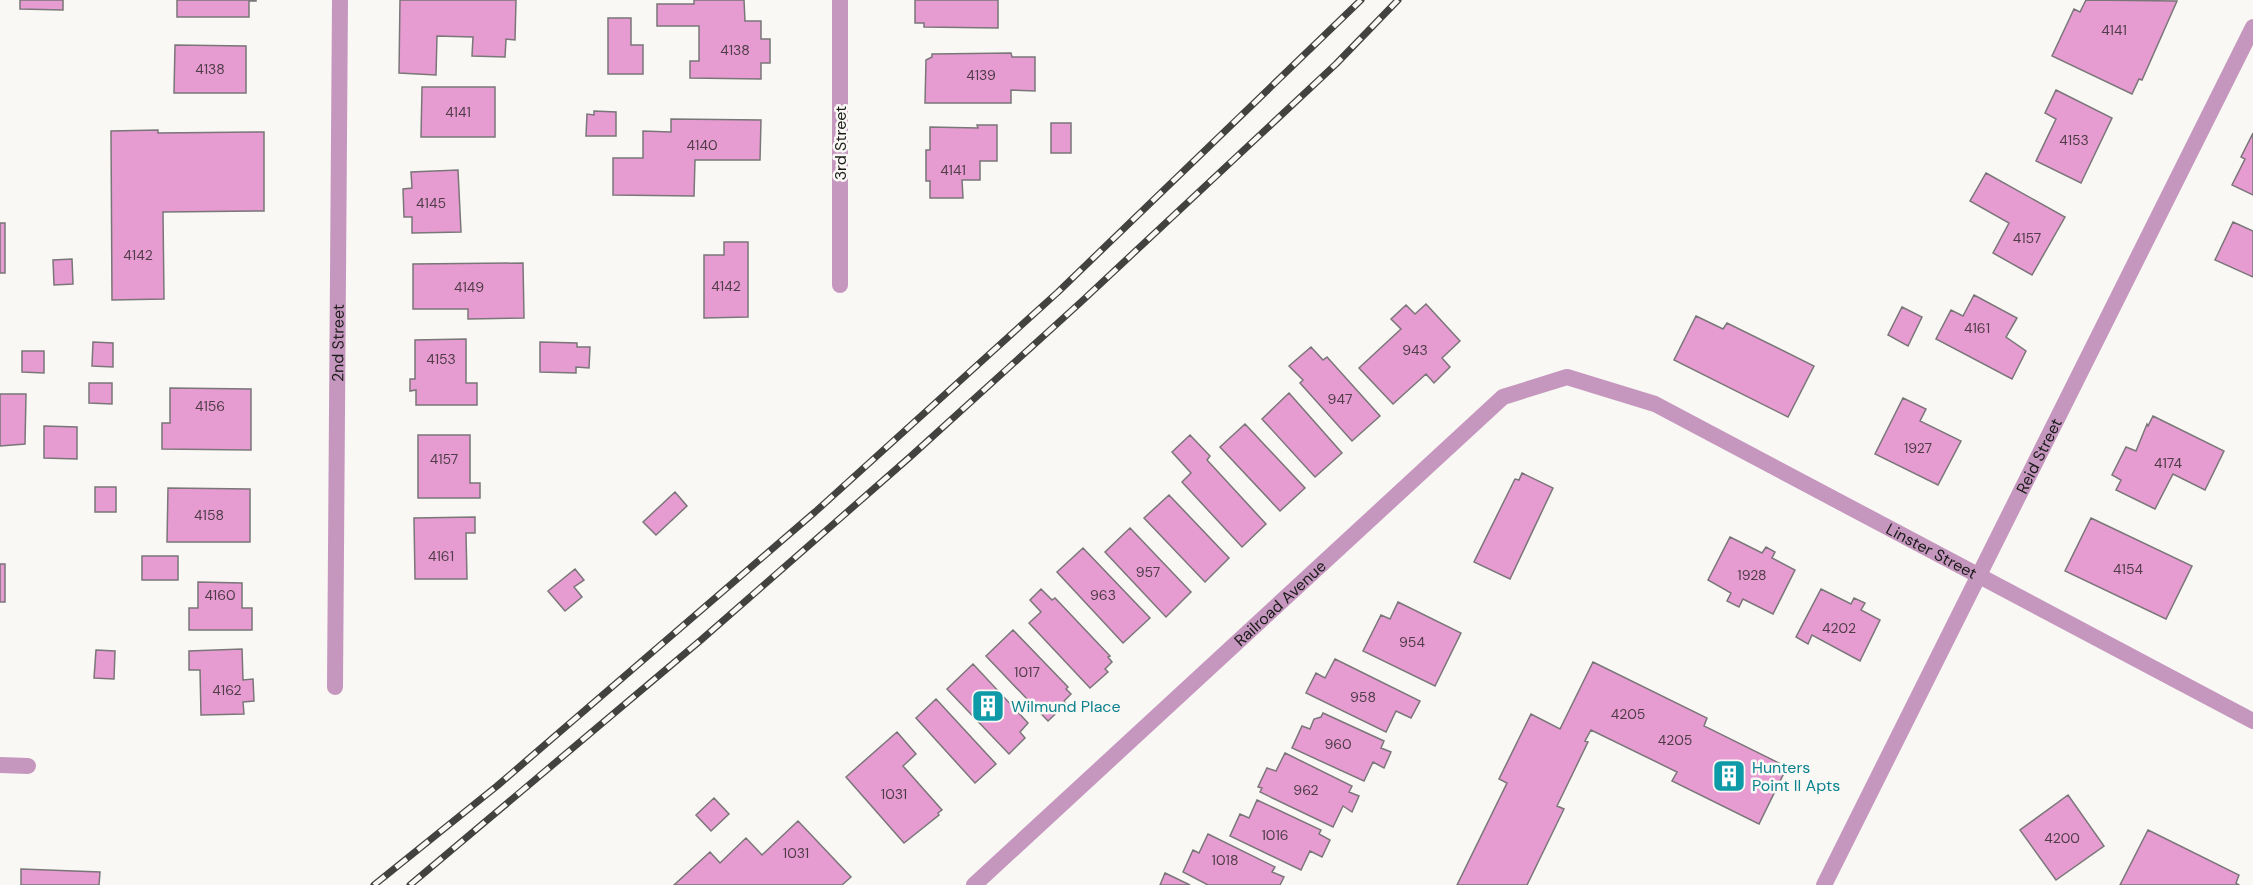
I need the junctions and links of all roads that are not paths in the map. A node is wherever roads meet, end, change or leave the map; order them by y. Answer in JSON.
{"nodes":[{"id":1,"x":340,"y":0,"type":"edge"},
{"id":2,"x":840,"y":0,"type":"edge"},
{"id":3,"x":2253,"y":27,"type":"edge"},
{"id":4,"x":840,"y":285,"type":"dead end"},
{"id":5,"x":1608,"y":389,"type":"joint"},
{"id":6,"x":1979,"y":577,"type":"junction"},
{"id":7,"x":335,"y":687,"type":"dead end"},
{"id":8,"x":2253,"y":721,"type":"edge"},
{"id":9,"x":0,"y":765,"type":"edge"},
{"id":10,"x":28,"y":766,"type":"dead end"},
{"id":11,"x":974,"y":885,"type":"edge"},
{"id":12,"x":1824,"y":885,"type":"edge"}],
"edges":[{"from":1,"to":7,"type":"street","name":"2nd Street"},
{"from":2,"to":4,"type":"street","name":"3rd Street"},
{"from":3,"to":6,"type":"street","name":"Reid Street"},
{"from":5,"to":6,"type":"street","name":"Linster Street"},
{"from":5,"to":11,"type":"street","name":"Railroad Avenue"},
{"from":6,"to":8,"type":"street","name":"Linster Street"},
{"from":6,"to":12,"type":"street","name":"Reid Street"},
{"from":9,"to":10,"type":"street"}]}
